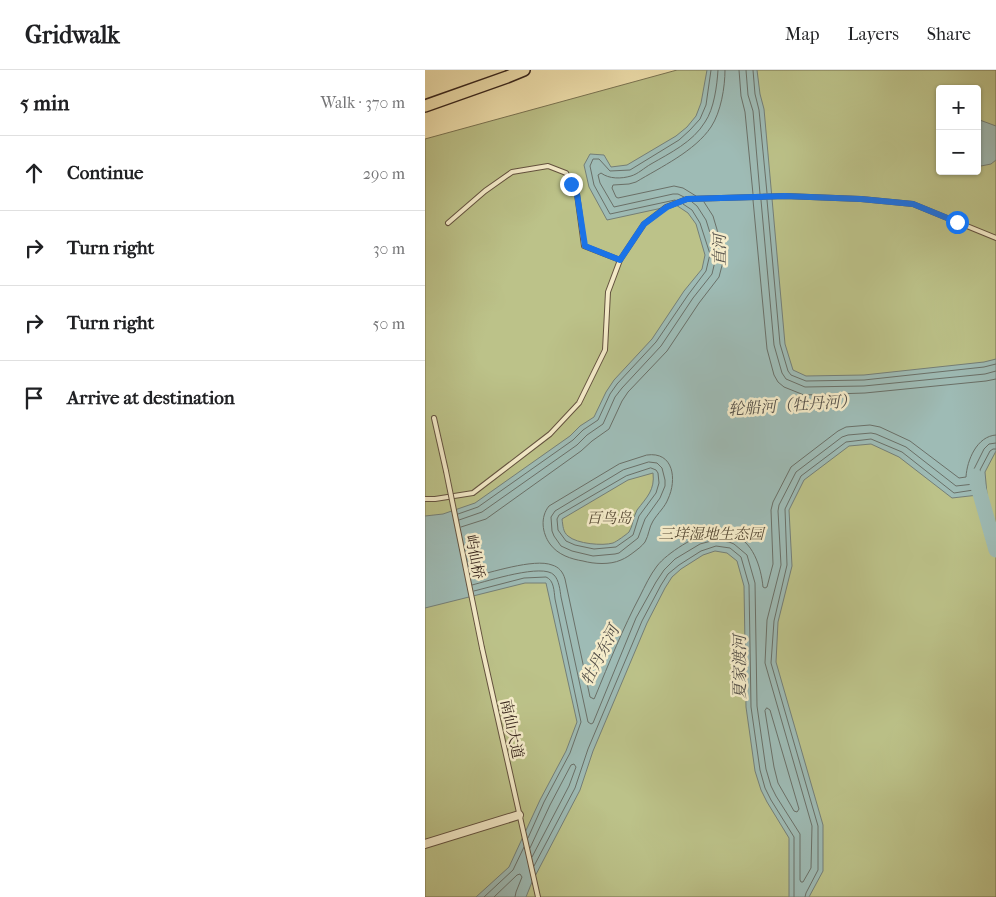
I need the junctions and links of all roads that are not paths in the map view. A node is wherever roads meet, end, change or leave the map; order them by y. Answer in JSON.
{"nodes":[{"id":1,"x":525,"y":70,"type":"edge"},
{"id":2,"x":425,"y":106,"type":"edge"},
{"id":3,"x":448,"y":223,"type":"dead end"},
{"id":4,"x":996,"y":238,"type":"edge"},
{"id":5,"x":620,"y":260,"type":"junction"},
{"id":6,"x":434,"y":418,"type":"dead end"},
{"id":7,"x":425,"y":499,"type":"edge"},
{"id":8,"x":482,"y":648,"type":"joint"},
{"id":9,"x":519,"y":815,"type":"junction"},
{"id":10,"x":425,"y":844,"type":"edge"},
{"id":11,"x":538,"y":897,"type":"edge"}],
"edges":[{"from":1,"to":2,"type":"main road"},
{"from":3,"to":5,"type":"lane"},
{"from":4,"to":5,"type":"lane"},
{"from":5,"to":7,"type":"lane"},
{"from":6,"to":8,"type":"lane","name":"屿仙桥","bridge":true},
{"from":8,"to":9,"type":"lane","name":"南仙大道"},
{"from":9,"to":10,"type":"street"},
{"from":9,"to":11,"type":"lane","name":"南仙大道"}]}
